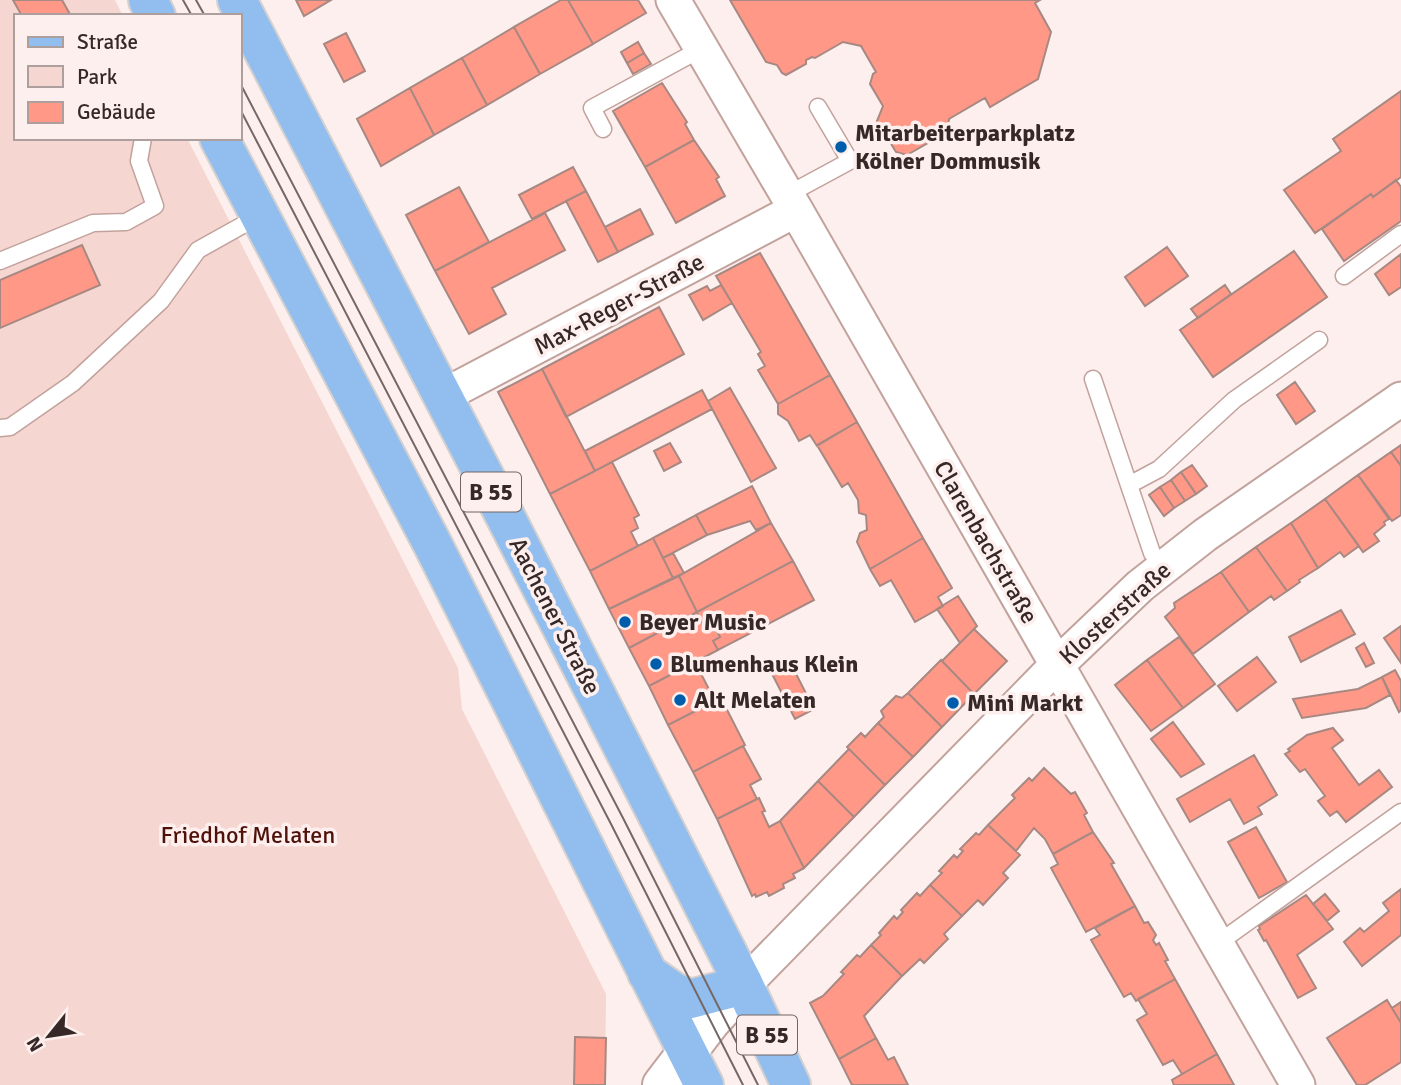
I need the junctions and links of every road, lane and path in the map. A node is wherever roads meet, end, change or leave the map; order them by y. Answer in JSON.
{"nodes":[{"id":1,"x":237,"y":0,"type":"edge"},
{"id":2,"x":673,"y":0,"type":"edge"},
{"id":3,"x":701,"y":49,"type":"junction"},
{"id":4,"x":818,"y":107,"type":"dead end"},
{"id":5,"x":603,"y":129,"type":"dead end"},
{"id":6,"x":143,"y":140,"type":"edge"},
{"id":7,"x":220,"y":140,"type":"edge"},
{"id":8,"x":792,"y":203,"type":"junction"},
{"id":9,"x":260,"y":215,"type":"junction"},
{"id":10,"x":1401,"y":234,"type":"edge"},
{"id":11,"x":0,"y":261,"type":"edge"},
{"id":12,"x":1344,"y":276,"type":"dead end"},
{"id":13,"x":1319,"y":340,"type":"dead end"},
{"id":14,"x":1093,"y":379,"type":"dead end"},
{"id":15,"x":441,"y":397,"type":"junction"},
{"id":16,"x":1401,"y":399,"type":"edge"},
{"id":17,"x":0,"y":428,"type":"edge"},
{"id":18,"x":1129,"y":485,"type":"junction"},
{"id":19,"x":1163,"y":568,"type":"junction"},
{"id":20,"x":1056,"y":666,"type":"junction"},
{"id":21,"x":1401,"y":812,"type":"edge"},
{"id":22,"x":1217,"y":944,"type":"junction"},
{"id":23,"x":647,"y":973,"type":"junction"},
{"id":24,"x":744,"y":985,"type":"junction"},
{"id":25,"x":686,"y":1051,"type":"junction"},
{"id":26,"x":662,"y":1085,"type":"edge"},
{"id":27,"x":704,"y":1085,"type":"edge"},
{"id":28,"x":791,"y":1085,"type":"edge"},
{"id":29,"x":1298,"y":1085,"type":"edge"}],
"edges":[{"from":1,"to":15,"type":"main road","name":"Aachener Straße","number":"B 55"},
{"from":2,"to":3,"type":"street","name":"Clarenbachstraße"},
{"from":3,"to":5,"type":"lane"},
{"from":3,"to":8,"type":"street","name":"Clarenbachstraße"},
{"from":4,"to":8,"type":"lane"},
{"from":6,"to":11,"type":"lane"},
{"from":7,"to":9,"type":"main road"},
{"from":8,"to":15,"type":"street","name":"Max-Reger-Straße"},
{"from":8,"to":20,"type":"street","name":"Clarenbachstraße"},
{"from":9,"to":17,"type":"lane"},
{"from":9,"to":23,"type":"main road"},
{"from":10,"to":12,"type":"lane"},
{"from":13,"to":18,"type":"lane"},
{"from":14,"to":18,"type":"lane"},
{"from":15,"to":24,"type":"main road","name":"Aachener Straße","number":"B 55"},
{"from":16,"to":19,"type":"street","name":"Klosterstraße"},
{"from":18,"to":19,"type":"lane"},
{"from":19,"to":20,"type":"street","name":"Klosterstraße"},
{"from":20,"to":22,"type":"street","name":"Clarenbachstraße"},
{"from":20,"to":24,"type":"street","name":"Klosterstraße"},
{"from":21,"to":22,"type":"lane"},
{"from":22,"to":29,"type":"street","name":"Clarenbachstraße"},
{"from":23,"to":24,"type":"main road"},
{"from":23,"to":25,"type":"main road"},
{"from":24,"to":25,"type":"street"},
{"from":24,"to":28,"type":"main road","name":"Aachener Straße","number":"B 55"},
{"from":25,"to":26,"type":"street"},
{"from":25,"to":27,"type":"main road"}]}
